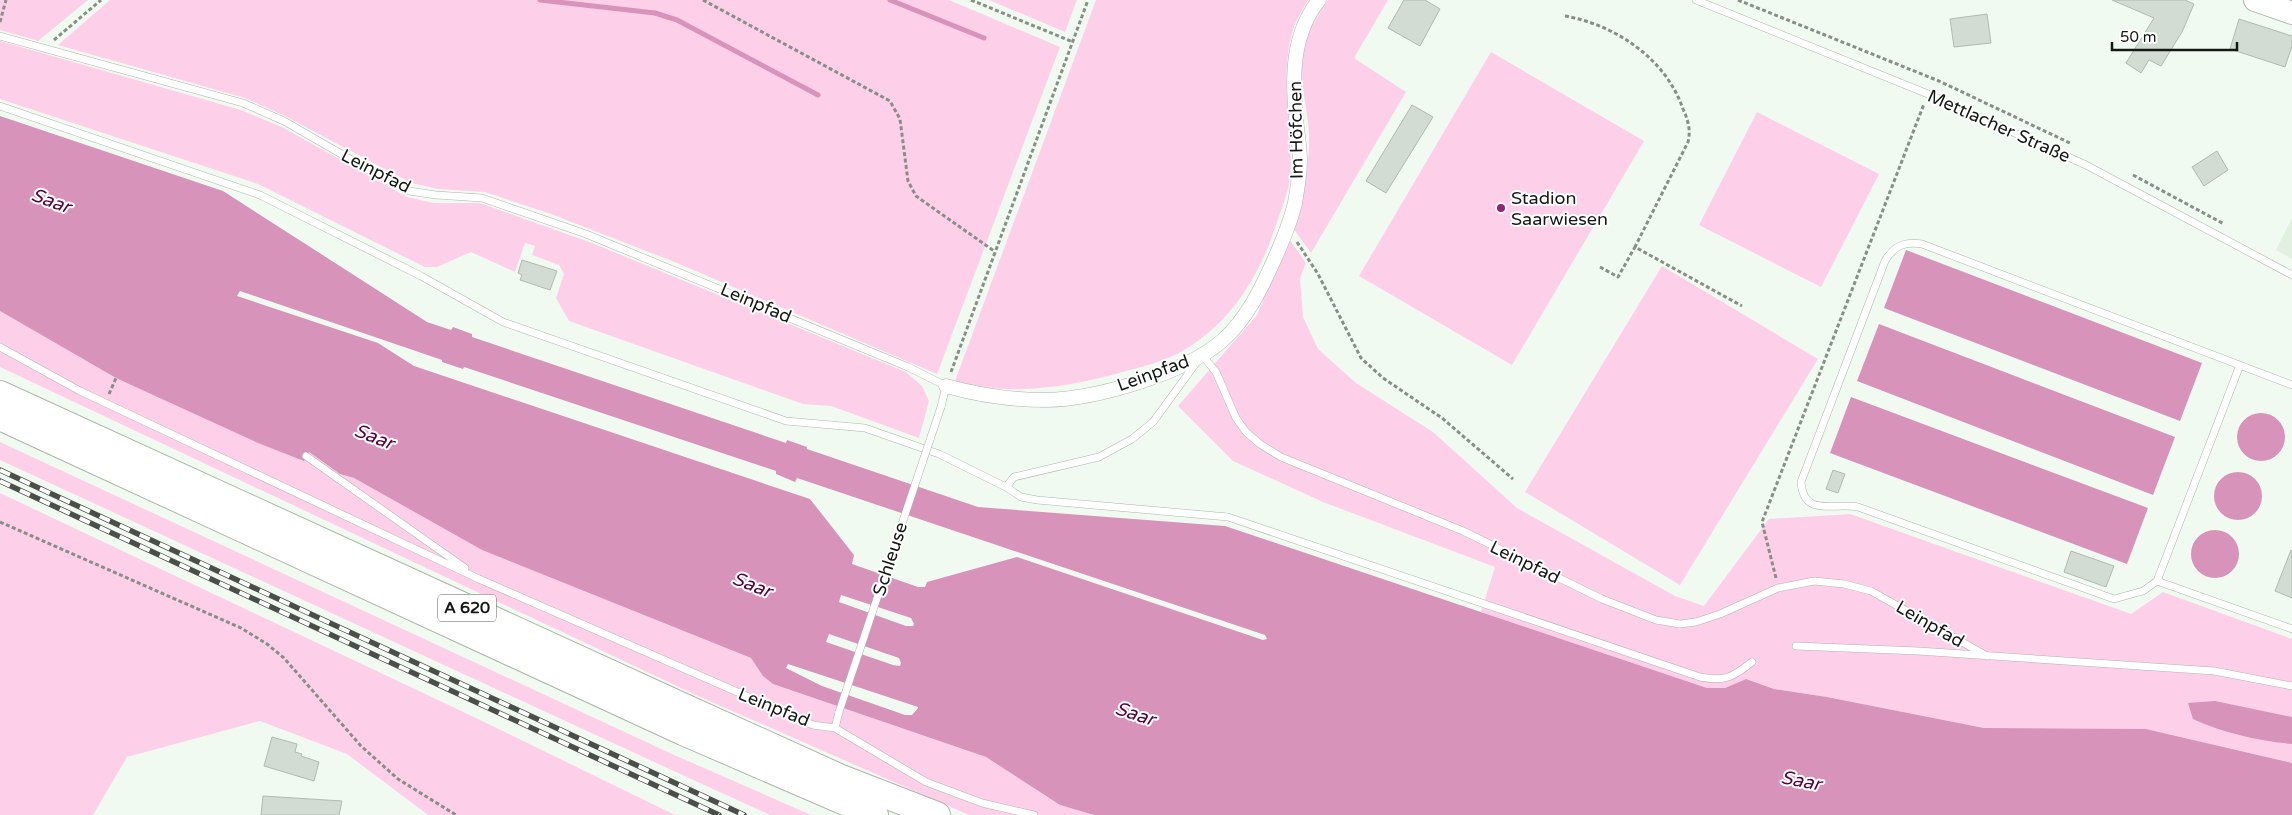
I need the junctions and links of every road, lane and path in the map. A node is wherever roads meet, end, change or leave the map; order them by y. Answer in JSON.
{"nodes":[{"id":1,"x":6,"y":0,"type":"edge"},
{"id":2,"x":101,"y":0,"type":"edge"},
{"id":3,"x":703,"y":0,"type":"edge"},
{"id":4,"x":971,"y":0,"type":"edge"},
{"id":5,"x":1088,"y":0,"type":"edge"},
{"id":6,"x":1320,"y":0,"type":"edge"},
{"id":7,"x":1696,"y":0,"type":"edge"},
{"id":8,"x":2255,"y":0,"type":"edge"},
{"id":9,"x":2292,"y":13,"type":"edge"},
{"id":10,"x":1564,"y":16,"type":"dead end"},
{"id":11,"x":0,"y":22,"type":"edge"},
{"id":12,"x":0,"y":36,"type":"edge"},
{"id":13,"x":1073,"y":42,"type":"junction"},
{"id":14,"x":43,"y":48,"type":"junction"},
{"id":15,"x":1928,"y":94,"type":"junction"},
{"id":16,"x":0,"y":106,"type":"edge"},
{"id":17,"x":1287,"y":228,"type":"junction"},
{"id":18,"x":1634,"y":247,"type":"junction"},
{"id":19,"x":994,"y":250,"type":"junction"},
{"id":20,"x":1600,"y":267,"type":"dead end"},
{"id":21,"x":2292,"y":276,"type":"edge"},
{"id":22,"x":1742,"y":306,"type":"dead end"},
{"id":23,"x":0,"y":348,"type":"edge"},
{"id":24,"x":1202,"y":355,"type":"junction"},
{"id":25,"x":2240,"y":365,"type":"junction"},
{"id":26,"x":2292,"y":385,"type":"edge"},
{"id":27,"x":946,"y":386,"type":"junction"},
{"id":28,"x":0,"y":394,"type":"edge"},
{"id":29,"x":0,"y":417,"type":"edge"},
{"id":30,"x":306,"y":456,"type":"dead end"},
{"id":31,"x":1513,"y":479,"type":"dead end"},
{"id":32,"x":1006,"y":487,"type":"junction"},
{"id":33,"x":0,"y":522,"type":"edge"},
{"id":34,"x":479,"y":579,"type":"junction"},
{"id":35,"x":2157,"y":581,"type":"junction"},
{"id":36,"x":1778,"y":588,"type":"junction"},
{"id":37,"x":2292,"y":629,"type":"edge"},
{"id":38,"x":1796,"y":646,"type":"dead end"},
{"id":39,"x":1988,"y":656,"type":"junction"},
{"id":40,"x":1752,"y":662,"type":"dead end"},
{"id":41,"x":2292,"y":686,"type":"edge"},
{"id":42,"x":835,"y":728,"type":"junction"},
{"id":43,"x":456,"y":815,"type":"edge"},
{"id":44,"x":875,"y":815,"type":"edge"},
{"id":45,"x":937,"y":815,"type":"edge"},
{"id":46,"x":1034,"y":815,"type":"edge"}],
"edges":[{"from":1,"to":11,"type":"path"},
{"from":2,"to":14,"type":"path"},
{"from":3,"to":19,"type":"path"},
{"from":4,"to":13,"type":"path"},
{"from":5,"to":13,"type":"path"},
{"from":6,"to":17,"type":"street","name":"Im Höfchen"},
{"from":7,"to":15,"type":"lane","name":"Mettlacher Straße"},
{"from":8,"to":9,"type":"main road"},
{"from":10,"to":18,"type":"path"},
{"from":12,"to":14,"type":"lane","name":"Leinpfad"},
{"from":13,"to":19,"type":"path"},
{"from":14,"to":27,"type":"lane","name":"Leinpfad"},
{"from":15,"to":21,"type":"lane","name":"Mettlacher Straße"},
{"from":15,"to":36,"type":"path"},
{"from":16,"to":32,"type":"lane"},
{"from":17,"to":24,"type":"street","name":"Im Höfchen"},
{"from":17,"to":31,"type":"path"},
{"from":18,"to":20,"type":"path"},
{"from":18,"to":22,"type":"path"},
{"from":19,"to":27,"type":"path"},
{"from":23,"to":34,"type":"lane","name":"Leinpfad"},
{"from":24,"to":27,"type":"street","name":"Leinpfad"},
{"from":24,"to":32,"type":"lane"},
{"from":24,"to":36,"type":"lane","name":"Leinpfad"},
{"from":25,"to":26,"type":"lane"},
{"from":25,"to":35,"type":"lane"},
{"from":25,"to":35,"type":"lane"},
{"from":27,"to":42,"type":"lane","name":"Schleuse","bridge":true},
{"from":28,"to":45,"type":"highway","number":"A 620"},
{"from":29,"to":44,"type":"highway","number":"A 620"},
{"from":30,"to":34,"type":"lane"},
{"from":32,"to":40,"type":"lane"},
{"from":33,"to":43,"type":"path"},
{"from":34,"to":42,"type":"lane","name":"Leinpfad"},
{"from":35,"to":37,"type":"lane"},
{"from":36,"to":39,"type":"lane","name":"Leinpfad"},
{"from":38,"to":39,"type":"lane"},
{"from":39,"to":41,"type":"lane","name":"Leinpfad"},
{"from":42,"to":46,"type":"lane","name":"Leinpfad"}]}
